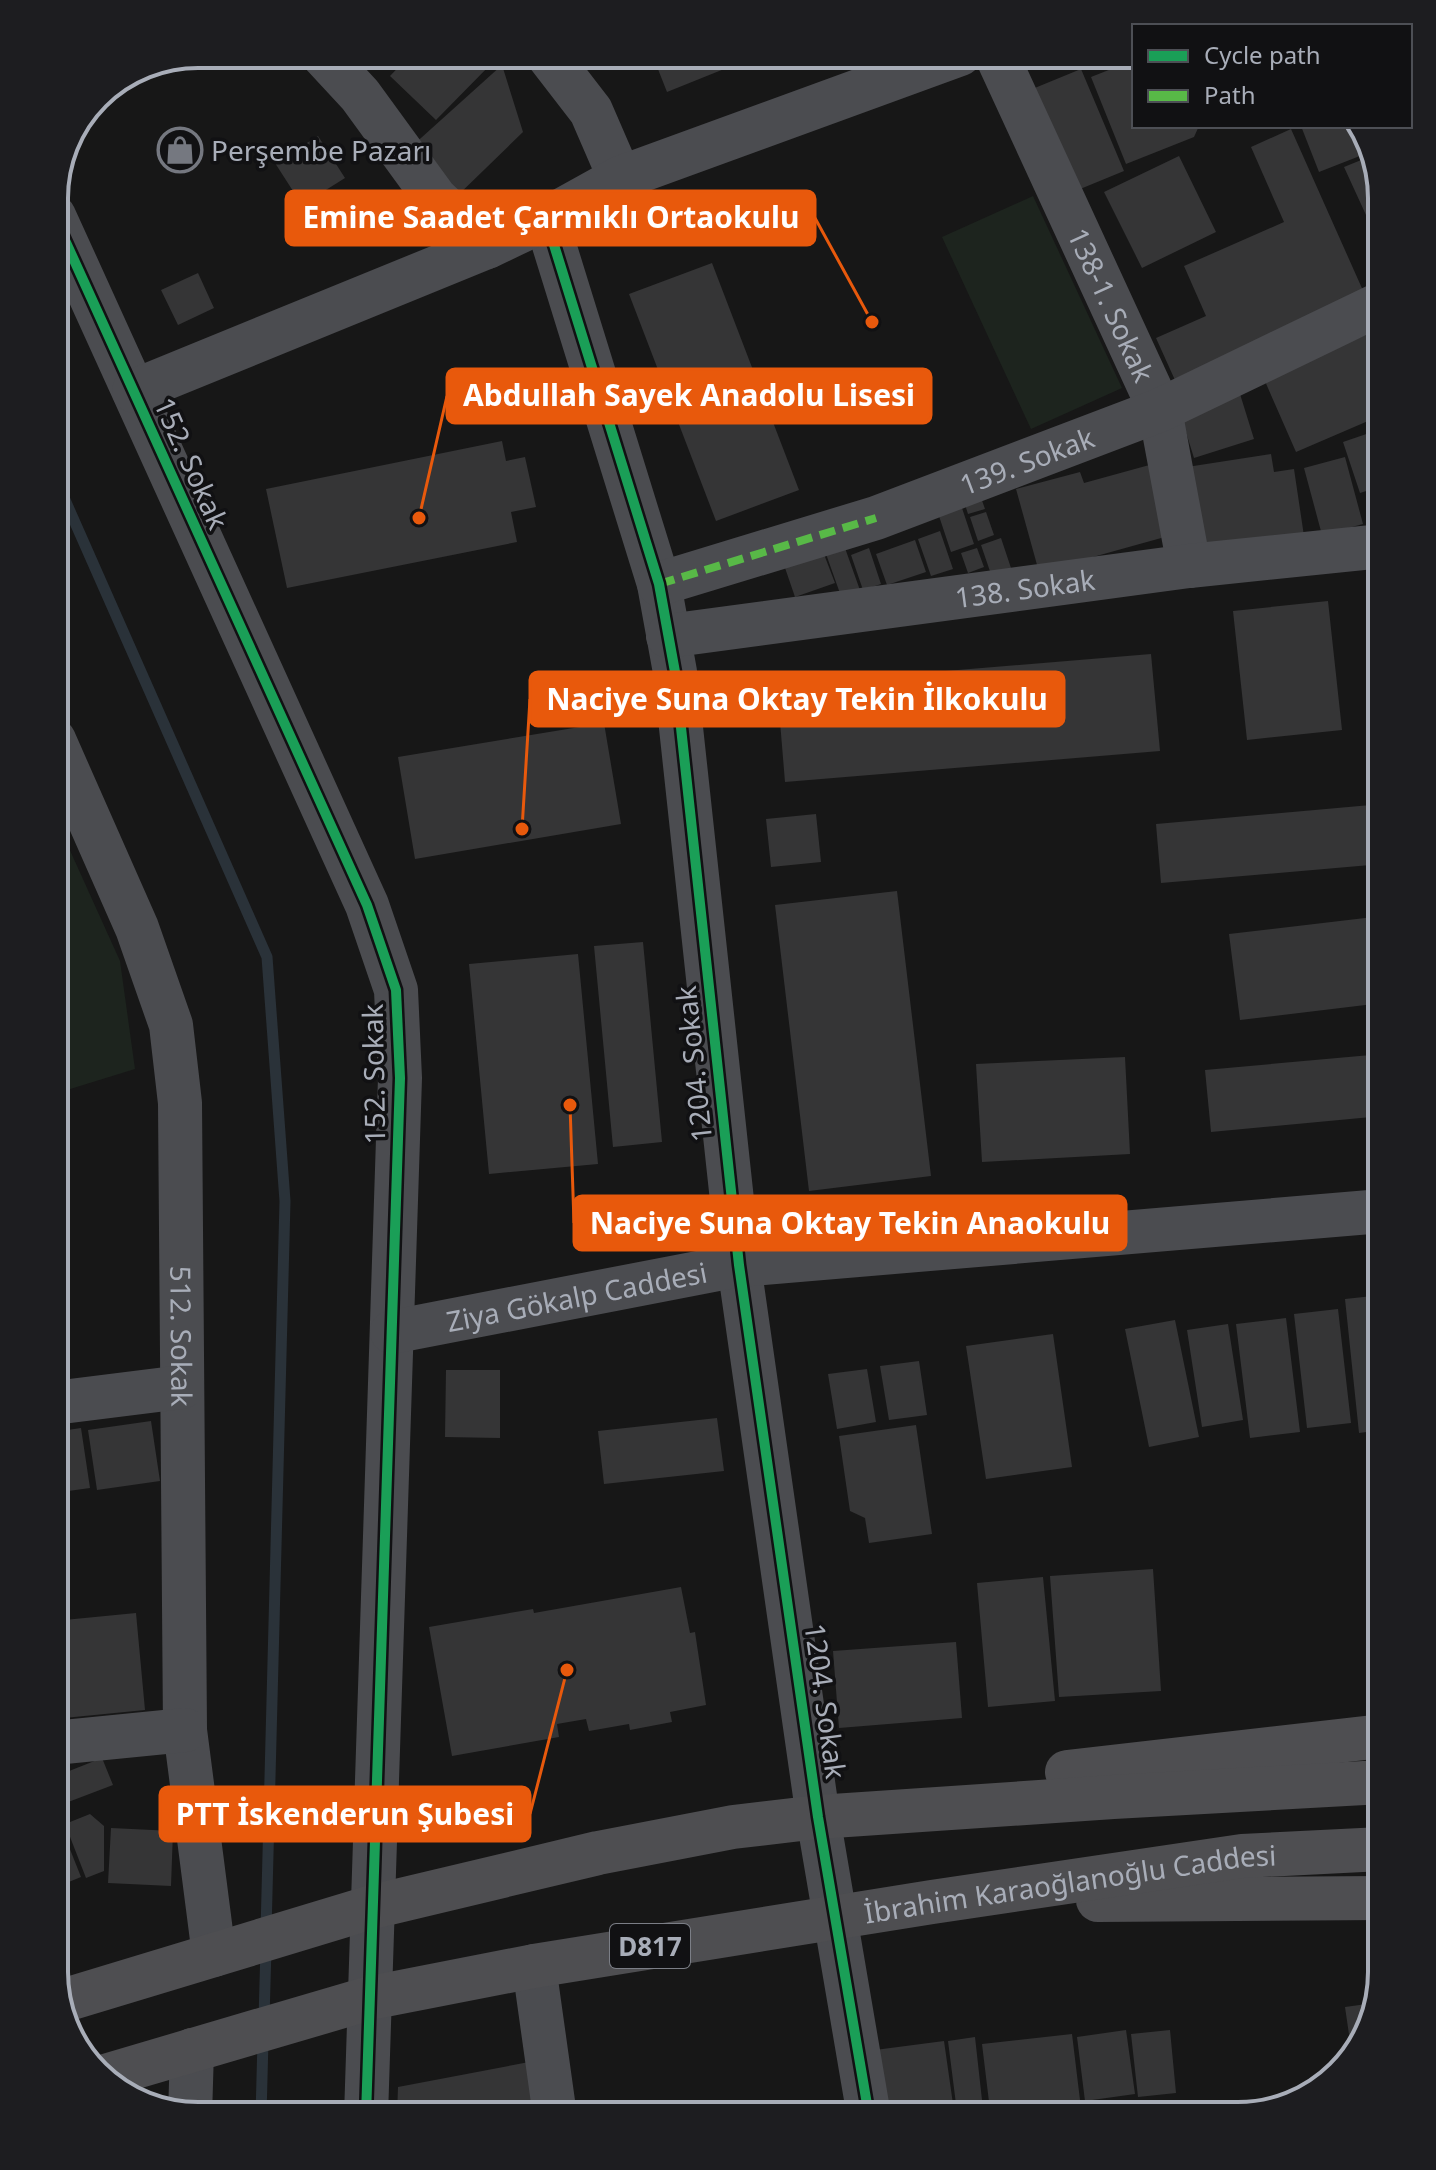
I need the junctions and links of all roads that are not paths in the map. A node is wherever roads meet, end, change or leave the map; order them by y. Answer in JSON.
{"nodes":[{"id":1,"x":335,"y":68,"type":"edge"},
{"id":2,"x":558,"y":68,"type":"edge"},
{"id":3,"x":1002,"y":68,"type":"edge"},
{"id":4,"x":873,"y":69,"type":"edge"},
{"id":5,"x":620,"y":178,"type":"junction"},
{"id":6,"x":546,"y":219,"type":"junction"},
{"id":7,"x":68,"y":247,"type":"edge"},
{"id":8,"x":487,"y":247,"type":"junction"},
{"id":9,"x":1368,"y":310,"type":"edge"},
{"id":10,"x":134,"y":391,"type":"junction"},
{"id":11,"x":1160,"y":410,"type":"junction"},
{"id":12,"x":1368,"y":547,"type":"edge"},
{"id":13,"x":1189,"y":566,"type":"junction"},
{"id":14,"x":659,"y":584,"type":"junction"},
{"id":15,"x":668,"y":636,"type":"junction"},
{"id":16,"x":68,"y":772,"type":"edge"},
{"id":17,"x":1368,"y":1212,"type":"edge"},
{"id":18,"x":739,"y":1265,"type":"junction"},
{"id":19,"x":392,"y":1332,"type":"junction"},
{"id":20,"x":182,"y":1387,"type":"junction"},
{"id":21,"x":68,"y":1401,"type":"edge"},
{"id":22,"x":185,"y":1730,"type":"junction"},
{"id":23,"x":1368,"y":1738,"type":"edge"},
{"id":24,"x":68,"y":1742,"type":"edge"},
{"id":25,"x":1368,"y":1783,"type":"edge"},
{"id":26,"x":898,"y":1813,"type":"junction"},
{"id":27,"x":818,"y":1817,"type":"junction"},
{"id":28,"x":1368,"y":1850,"type":"edge"},
{"id":29,"x":1368,"y":1898,"type":"edge"},
{"id":30,"x":932,"y":1902,"type":"junction"},
{"id":31,"x":372,"y":1907,"type":"junction"},
{"id":32,"x":835,"y":1917,"type":"junction"},
{"id":33,"x":214,"y":1955,"type":"junction"},
{"id":34,"x":534,"y":1966,"type":"junction"},
{"id":35,"x":71,"y":1998,"type":"edge"},
{"id":36,"x":370,"y":1998,"type":"junction"},
{"id":37,"x":192,"y":2050,"type":"junction"},
{"id":38,"x":116,"y":2073,"type":"edge"},
{"id":39,"x":190,"y":2102,"type":"edge"},
{"id":40,"x":366,"y":2102,"type":"edge"},
{"id":41,"x":553,"y":2102,"type":"edge"},
{"id":42,"x":867,"y":2102,"type":"edge"}],
"edges":[{"from":1,"to":8,"type":"street"},
{"from":2,"to":5,"type":"street"},
{"from":3,"to":11,"type":"street","name":"138-1. Sokak"},
{"from":4,"to":5,"type":"street"},
{"from":5,"to":6,"type":"street"},
{"from":6,"to":8,"type":"street"},
{"from":6,"to":14,"type":"street","name":"1204. Sokak"},
{"from":7,"to":10,"type":"street","name":"152. Sokak"},
{"from":8,"to":10,"type":"street"},
{"from":9,"to":11,"type":"street","name":"139. Sokak"},
{"from":10,"to":19,"type":"street","name":"152. Sokak"},
{"from":11,"to":13,"type":"street","name":"138-1. Sokak"},
{"from":11,"to":14,"type":"street","name":"139. Sokak"},
{"from":12,"to":13,"type":"street","name":"138. Sokak"},
{"from":13,"to":15,"type":"street","name":"138. Sokak"},
{"from":14,"to":15,"type":"street","name":"1204. Sokak"},
{"from":15,"to":18,"type":"street","name":"1204. Sokak"},
{"from":16,"to":20,"type":"street","name":"512. Sokak"},
{"from":17,"to":18,"type":"street","name":"Ziya Gökalp Caddesi"},
{"from":18,"to":19,"type":"street","name":"Ziya Gökalp Caddesi"},
{"from":18,"to":27,"type":"street","name":"1204. Sokak"},
{"from":19,"to":31,"type":"street","name":"152. Sokak"},
{"from":20,"to":21,"type":"street"},
{"from":20,"to":22,"type":"street","name":"512. Sokak"},
{"from":22,"to":24,"type":"street"},
{"from":22,"to":33,"type":"street","name":"512. Sokak"},
{"from":23,"to":26,"type":"highway"},
{"from":25,"to":26,"type":"highway"},
{"from":26,"to":27,"type":"highway"},
{"from":27,"to":31,"type":"highway"},
{"from":27,"to":32,"type":"street","name":"1204. Sokak"},
{"from":28,"to":30,"type":"highway","name":"İbrahim Karaoğlanoğlu Caddesi","number":"D817"},
{"from":29,"to":30,"type":"highway"},
{"from":30,"to":32,"type":"highway","name":"İbrahim Karaoğlanoğlu Caddesi","number":"D817"},
{"from":31,"to":33,"type":"highway"},
{"from":31,"to":36,"type":"street","name":"152. Sokak"},
{"from":32,"to":34,"type":"highway","name":"İbrahim Karaoğlanoğlu Caddesi","number":"D817"},
{"from":32,"to":42,"type":"street","name":"1204. Sokak"},
{"from":33,"to":35,"type":"highway"},
{"from":34,"to":36,"type":"highway","name":"İbrahim Karaoğlanoğlu Caddesi","number":"D817"},
{"from":34,"to":41,"type":"street"},
{"from":36,"to":37,"type":"highway","name":"İbrahim Karaoğlanoğlu Caddesi","number":"D817"},
{"from":36,"to":40,"type":"street","name":"152. Sokak"},
{"from":37,"to":38,"type":"highway","name":"İbrahim Karaoğlanoğlu Caddesi","number":"D817"},
{"from":37,"to":39,"type":"street"}]}
